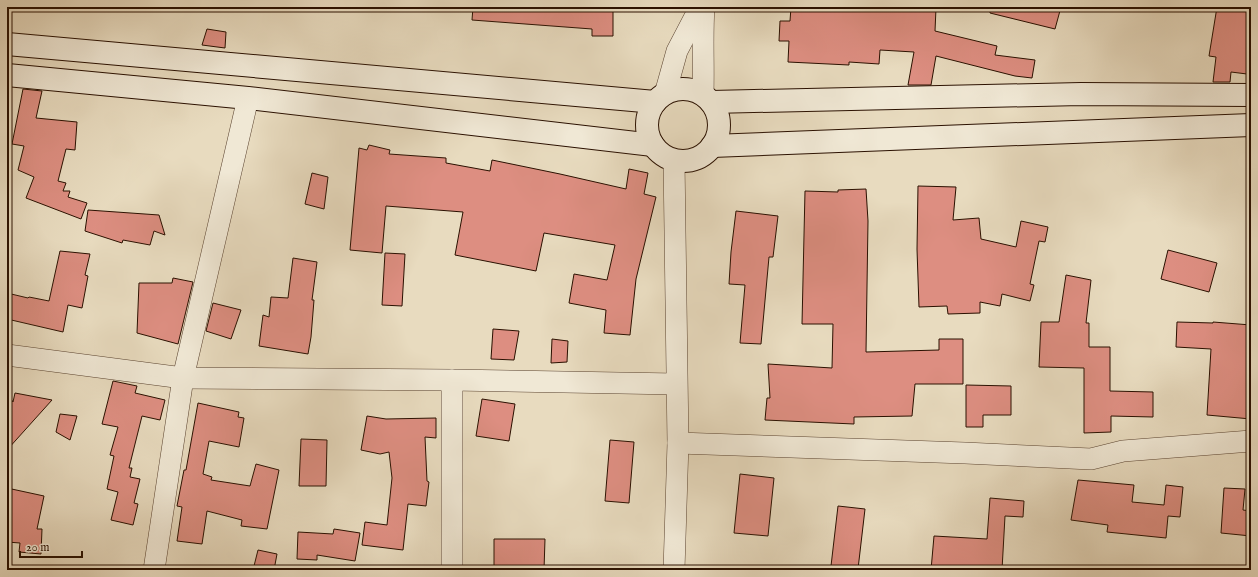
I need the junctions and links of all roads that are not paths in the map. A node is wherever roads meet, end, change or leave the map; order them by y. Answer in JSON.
{"nodes":[{"id":1,"x":700,"y":7,"type":"edge"},
{"id":2,"x":704,"y":7,"type":"edge"},
{"id":3,"x":7,"y":44,"type":"edge"},
{"id":4,"x":7,"y":75,"type":"edge"},
{"id":5,"x":1251,"y":95,"type":"edge"},
{"id":6,"x":248,"y":98,"type":"junction"},
{"id":7,"x":660,"y":98,"type":"junction"},
{"id":8,"x":707,"y":98,"type":"junction"},
{"id":9,"x":1251,"y":126,"type":"edge"},
{"id":10,"x":653,"y":145,"type":"junction"},
{"id":11,"x":712,"y":146,"type":"junction"},
{"id":12,"x":674,"y":160,"type":"junction"},
{"id":13,"x":7,"y":355,"type":"edge"},
{"id":14,"x":183,"y":378,"type":"junction"},
{"id":15,"x":452,"y":380,"type":"junction"},
{"id":16,"x":676,"y":384,"type":"junction"},
{"id":17,"x":1251,"y":441,"type":"edge"},
{"id":18,"x":678,"y":443,"type":"junction"},
{"id":19,"x":154,"y":570,"type":"edge"},
{"id":20,"x":452,"y":570,"type":"edge"},
{"id":21,"x":674,"y":570,"type":"edge"}],
"edges":[{"from":1,"to":7,"type":"street"},
{"from":2,"to":8,"type":"street"},
{"from":3,"to":7,"type":"main road"},
{"from":4,"to":6,"type":"main road"},
{"from":5,"to":8,"type":"main road"},
{"from":6,"to":10,"type":"main road"},
{"from":6,"to":14,"type":"street"},
{"from":7,"to":8,"type":"main road"},
{"from":7,"to":10,"type":"main road"},
{"from":8,"to":11,"type":"main road"},
{"from":9,"to":11,"type":"main road"},
{"from":10,"to":12,"type":"main road"},
{"from":11,"to":12,"type":"main road"},
{"from":12,"to":16,"type":"street"},
{"from":13,"to":14,"type":"street"},
{"from":14,"to":15,"type":"street"},
{"from":14,"to":19,"type":"street"},
{"from":15,"to":16,"type":"street"},
{"from":15,"to":20,"type":"street"},
{"from":16,"to":18,"type":"street"},
{"from":17,"to":18,"type":"street"},
{"from":18,"to":21,"type":"street"}]}
